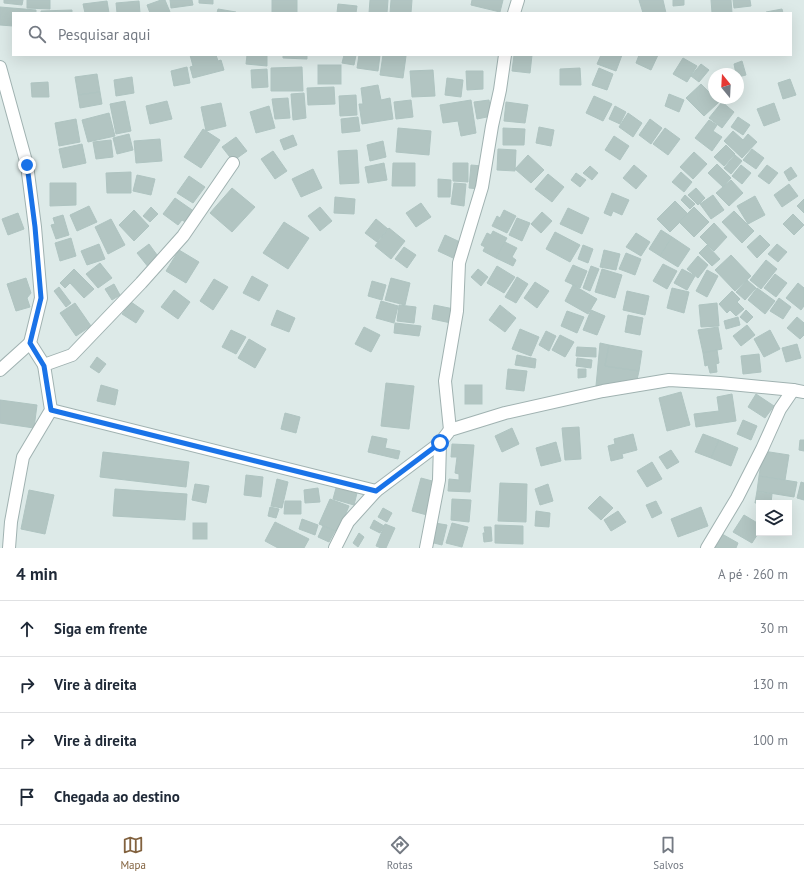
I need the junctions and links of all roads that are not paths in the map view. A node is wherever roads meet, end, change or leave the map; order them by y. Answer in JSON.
{"nodes":[{"id":1,"x":518,"y":0,"type":"edge"},
{"id":2,"x":514,"y":12,"type":"edge"},
{"id":3,"x":505,"y":56,"type":"edge"},
{"id":4,"x":0,"y":67,"type":"edge"},
{"id":5,"x":233,"y":162,"type":"dead end"},
{"id":6,"x":30,"y":343,"type":"junction"},
{"id":7,"x":44,"y":366,"type":"junction"},
{"id":8,"x":0,"y":370,"type":"edge"},
{"id":9,"x":798,"y":391,"type":"edge"},
{"id":10,"x":51,"y":410,"type":"junction"},
{"id":11,"x":450,"y":430,"type":"junction"},
{"id":12,"x":440,"y":443,"type":"junction"},
{"id":13,"x":376,"y":491,"type":"junction"},
{"id":14,"x":9,"y":548,"type":"edge"},
{"id":15,"x":335,"y":548,"type":"edge"},
{"id":16,"x":426,"y":548,"type":"edge"},
{"id":17,"x":707,"y":548,"type":"edge"}],
"edges":[{"from":1,"to":2,"type":"street"},
{"from":3,"to":11,"type":"street"},
{"from":4,"to":6,"type":"street"},
{"from":5,"to":7,"type":"street"},
{"from":6,"to":7,"type":"street"},
{"from":6,"to":8,"type":"street"},
{"from":7,"to":10,"type":"street"},
{"from":9,"to":11,"type":"street"},
{"from":9,"to":17,"type":"street"},
{"from":10,"to":13,"type":"street"},
{"from":10,"to":14,"type":"street"},
{"from":11,"to":12,"type":"street"},
{"from":12,"to":13,"type":"street"},
{"from":12,"to":16,"type":"street"},
{"from":13,"to":15,"type":"street"}]}
